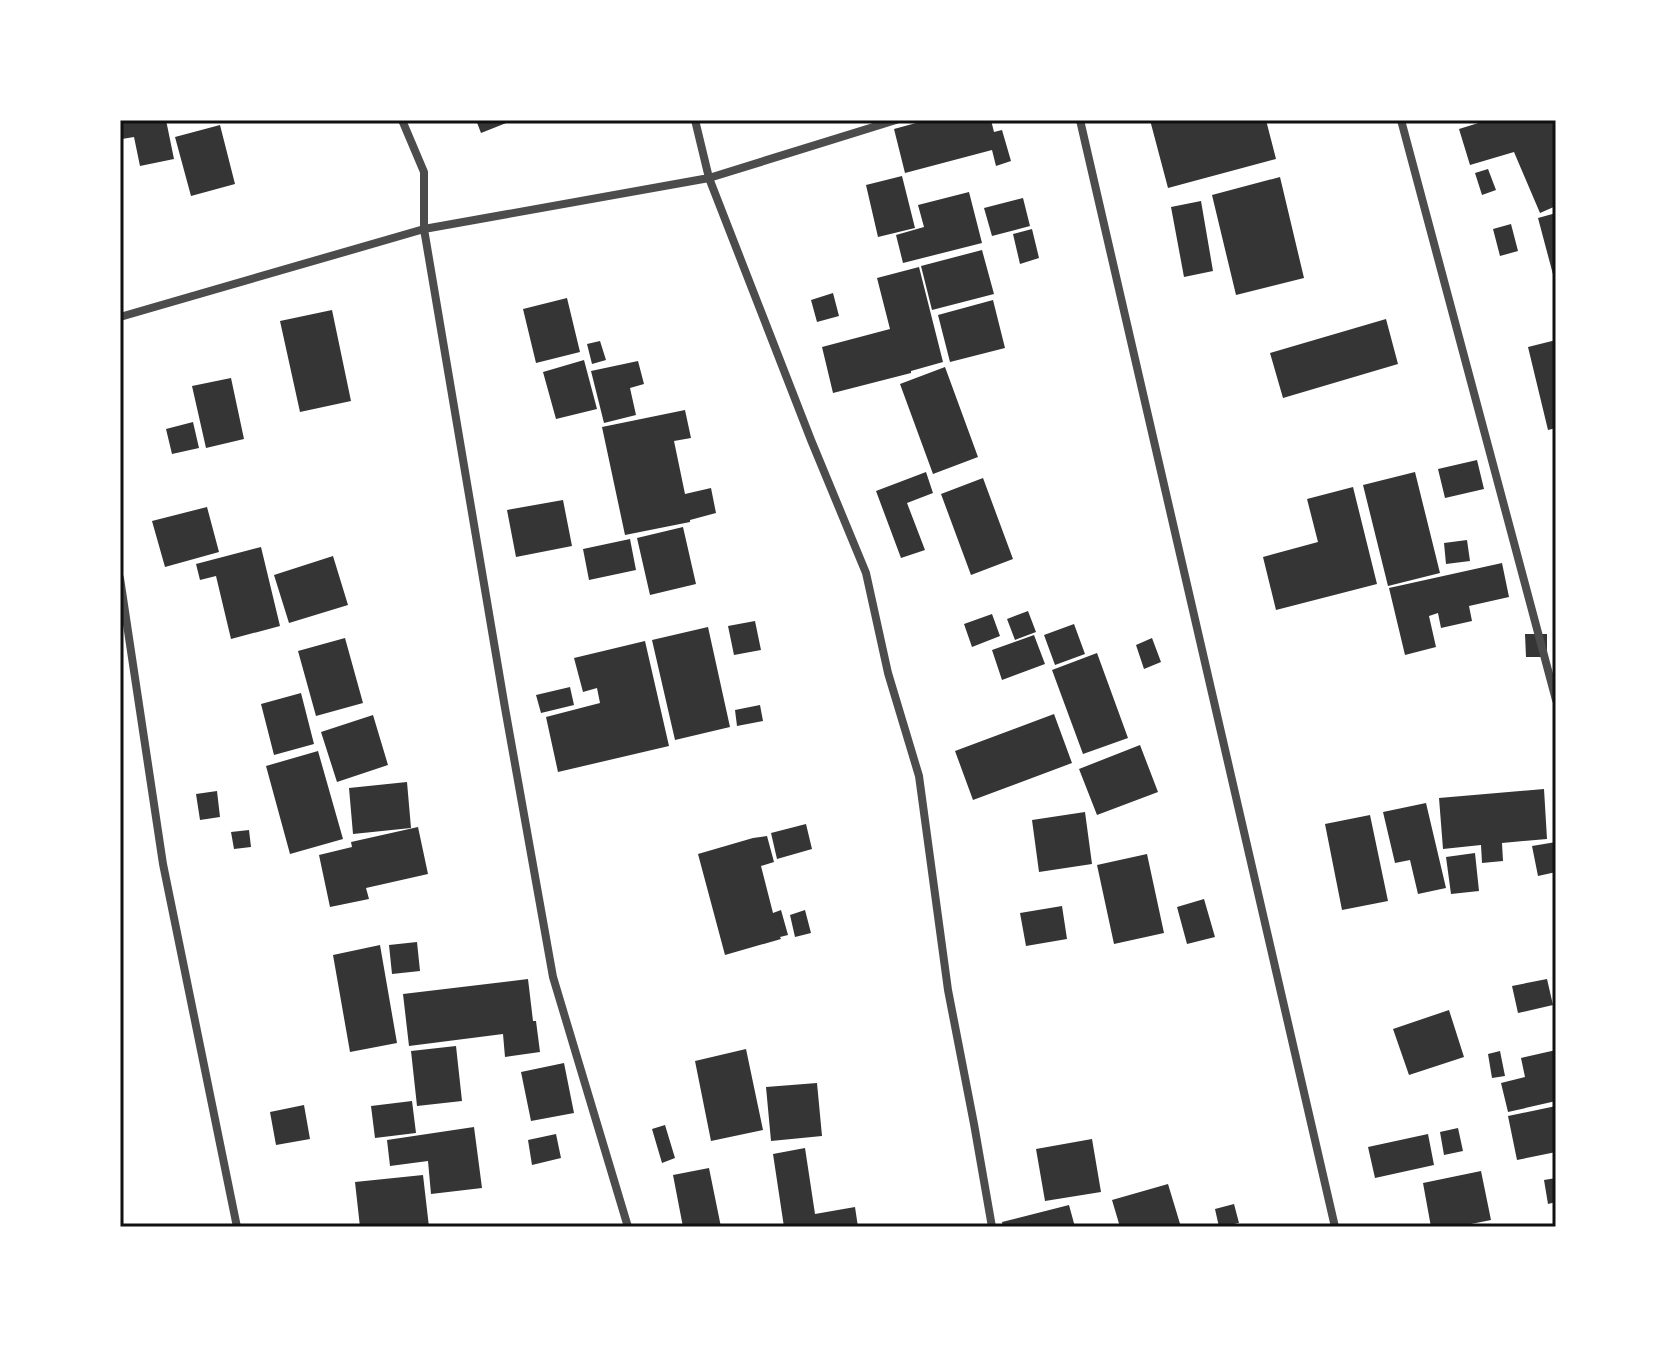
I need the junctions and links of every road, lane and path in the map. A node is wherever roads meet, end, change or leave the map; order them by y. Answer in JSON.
{"nodes":[{"id":1,"x":402,"y":120,"type":"edge"},
{"id":2,"x":695,"y":120,"type":"edge"},
{"id":3,"x":896,"y":120,"type":"edge"},
{"id":4,"x":1080,"y":120,"type":"edge"},
{"id":5,"x":1401,"y":120,"type":"edge"},
{"id":6,"x":709,"y":178,"type":"junction"},
{"id":7,"x":424,"y":229,"type":"junction"},
{"id":8,"x":120,"y":317,"type":"edge"},
{"id":9,"x":120,"y":578,"type":"edge"},
{"id":10,"x":1556,"y":700,"type":"edge"},
{"id":11,"x":237,"y":1227,"type":"edge"},
{"id":12,"x":628,"y":1227,"type":"edge"},
{"id":13,"x":992,"y":1227,"type":"edge"},
{"id":14,"x":1335,"y":1227,"type":"edge"}],
"edges":[{"from":1,"to":7,"type":"street"},
{"from":2,"to":6,"type":"street"},
{"from":3,"to":6,"type":"street"},
{"from":4,"to":14,"type":"street"},
{"from":5,"to":10,"type":"street"},
{"from":6,"to":7,"type":"street"},
{"from":6,"to":13,"type":"street"},
{"from":7,"to":8,"type":"street"},
{"from":7,"to":12,"type":"street"},
{"from":9,"to":11,"type":"street"}]}
